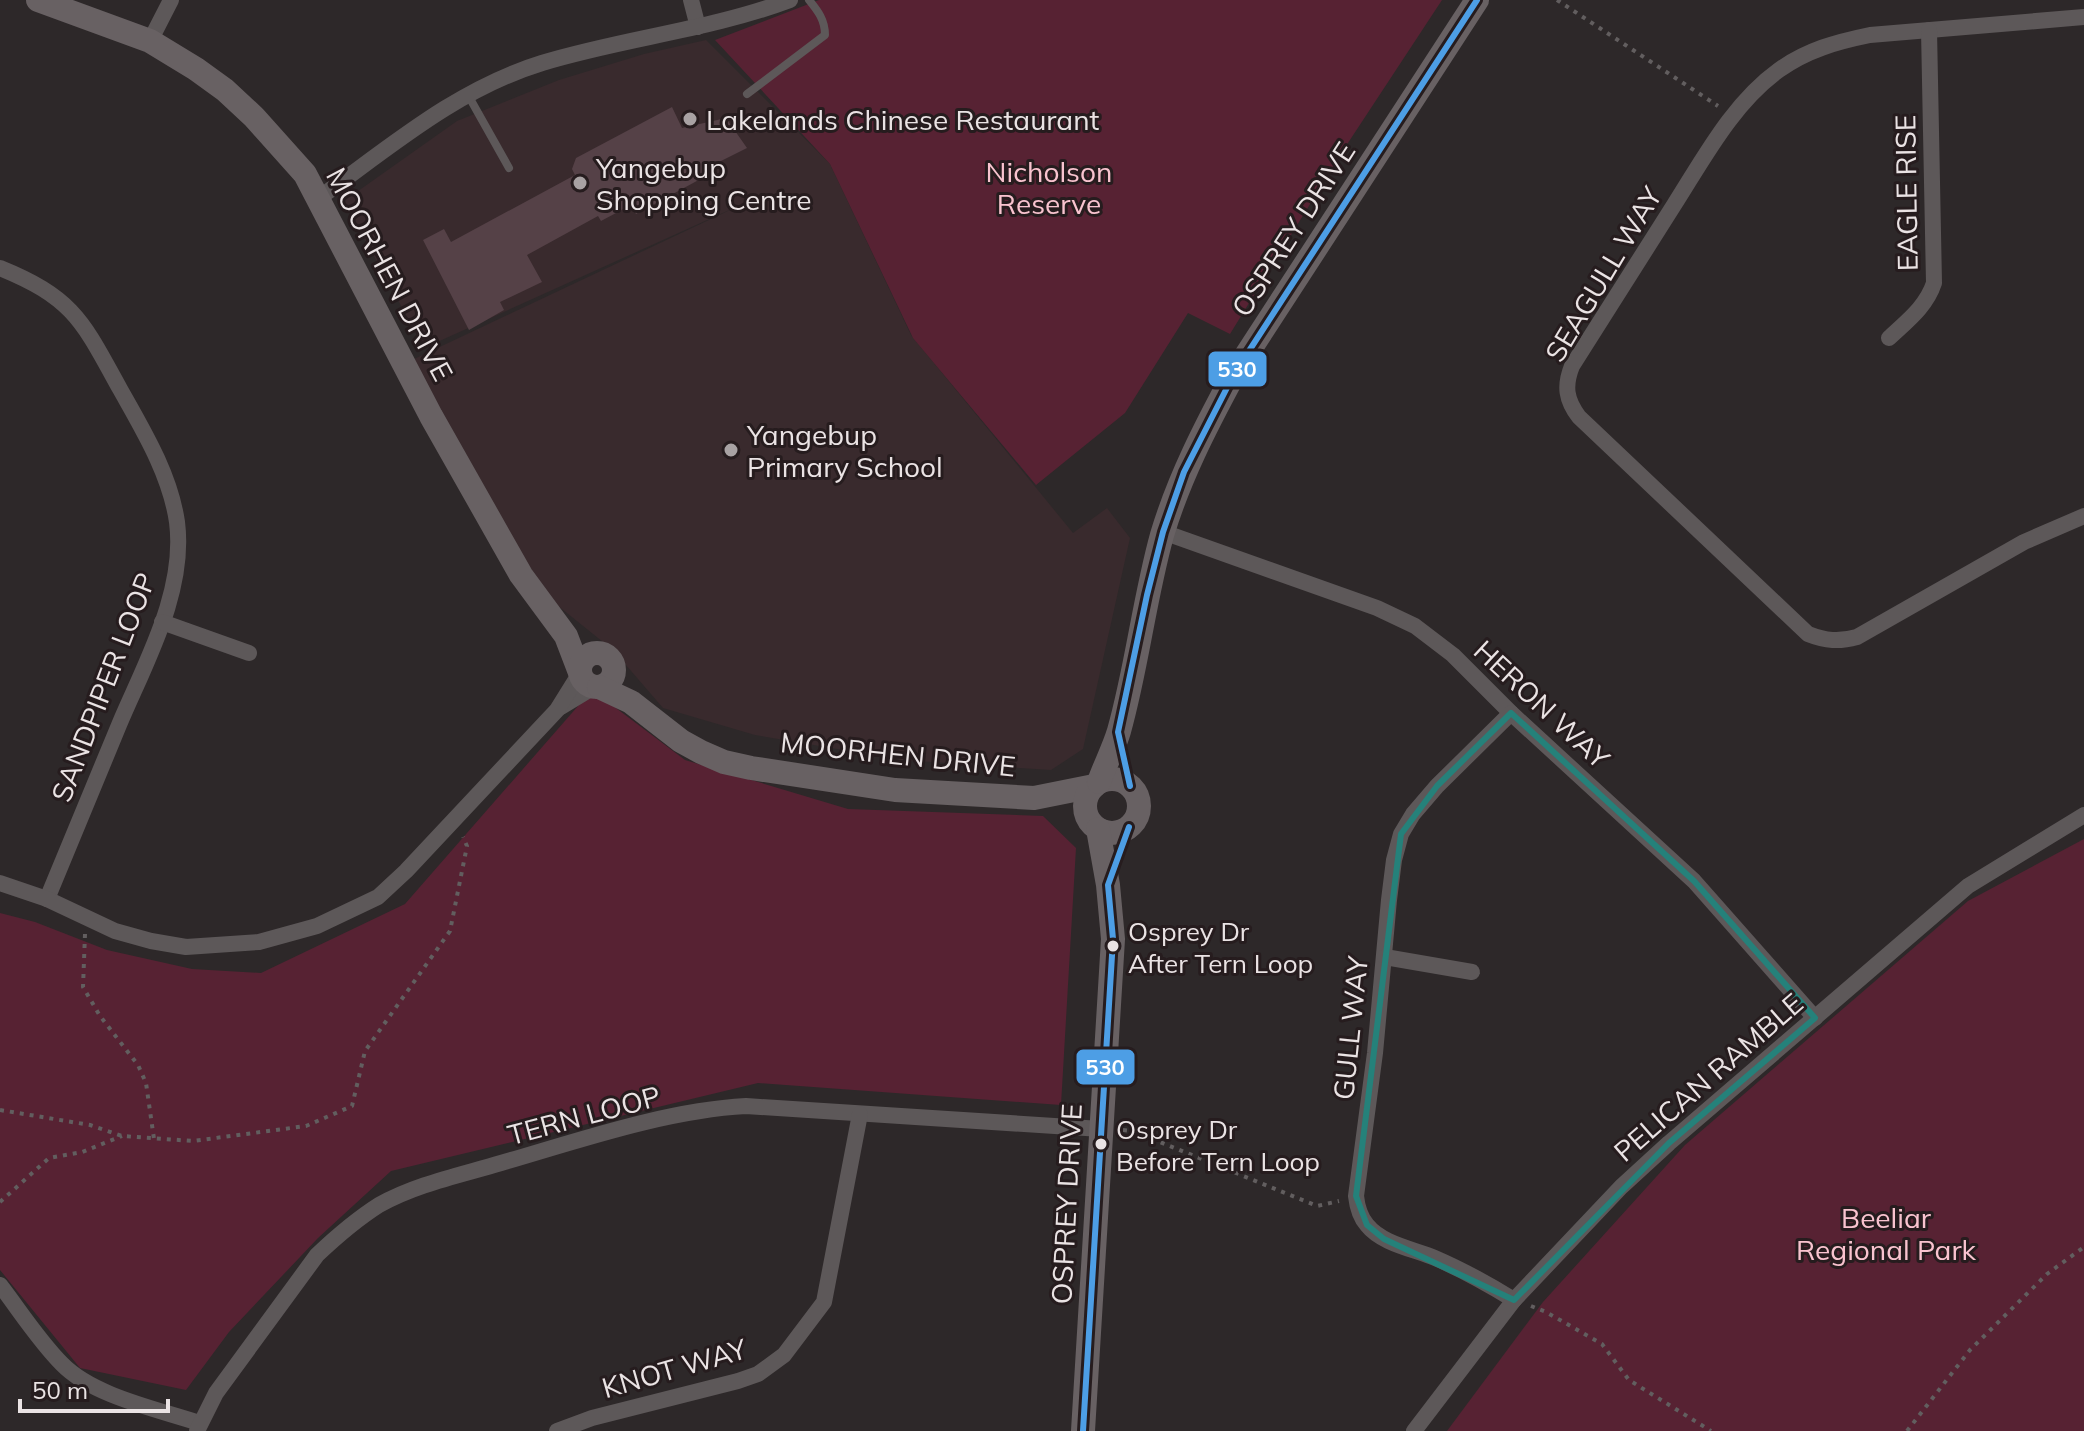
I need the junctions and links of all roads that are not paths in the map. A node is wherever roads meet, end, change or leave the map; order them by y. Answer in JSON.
{"nodes":[{"id":1,"x":38,"y":0,"type":"edge"},
{"id":2,"x":171,"y":0,"type":"edge"},
{"id":3,"x":691,"y":0,"type":"edge"},
{"id":4,"x":790,"y":0,"type":"edge"},
{"id":5,"x":809,"y":0,"type":"edge"},
{"id":6,"x":1477,"y":0,"type":"edge"},
{"id":7,"x":2084,"y":17,"type":"edge"},
{"id":8,"x":698,"y":27,"type":"junction"},
{"id":9,"x":1929,"y":30,"type":"junction"},
{"id":10,"x":150,"y":41,"type":"junction"},
{"id":11,"x":468,"y":94,"type":"junction"},
{"id":12,"x":747,"y":94,"type":"dead end"},
{"id":13,"x":509,"y":168,"type":"dead end"},
{"id":14,"x":319,"y":198,"type":"junction"},
{"id":15,"x":0,"y":268,"type":"edge"},
{"id":16,"x":1889,"y":338,"type":"dead end"},
{"id":17,"x":2084,"y":516,"type":"edge"},
{"id":18,"x":1163,"y":532,"type":"junction"},
{"id":19,"x":162,"y":622,"type":"junction"},
{"id":20,"x":249,"y":653,"type":"dead end"},
{"id":21,"x":593,"y":674,"type":"junction"},
{"id":22,"x":1511,"y":713,"type":"junction"},
{"id":23,"x":1118,"y":732,"type":"junction"},
{"id":24,"x":1097,"y":784,"type":"junction"},
{"id":25,"x":1130,"y":786,"type":"junction"},
{"id":26,"x":1034,"y":798,"type":"junction"},
{"id":27,"x":2084,"y":815,"type":"edge"},
{"id":28,"x":1094,"y":824,"type":"junction"},
{"id":29,"x":1129,"y":827,"type":"junction"},
{"id":30,"x":0,"y":883,"type":"edge"},
{"id":31,"x":1108,"y":885,"type":"junction"},
{"id":32,"x":47,"y":899,"type":"junction"},
{"id":33,"x":1385,"y":957,"type":"junction"},
{"id":34,"x":1472,"y":972,"type":"dead end"},
{"id":35,"x":1815,"y":1018,"type":"junction"},
{"id":36,"x":860,"y":1114,"type":"junction"},
{"id":37,"x":1101,"y":1129,"type":"junction"},
{"id":38,"x":0,"y":1285,"type":"edge"},
{"id":39,"x":1514,"y":1300,"type":"junction"},
{"id":40,"x":198,"y":1427,"type":"edge"},
{"id":41,"x":557,"y":1431,"type":"edge"},
{"id":42,"x":1083,"y":1431,"type":"edge"},
{"id":43,"x":1414,"y":1431,"type":"edge"}],
"edges":[{"from":1,"to":10,"type":"street","name":"MOORHEN DRIVE"},
{"from":2,"to":10,"type":"street"},
{"from":3,"to":8,"type":"street"},
{"from":4,"to":8,"type":"street"},
{"from":5,"to":12,"type":"lane"},
{"from":6,"to":18,"type":"street","name":"OSPREY DRIVE"},
{"from":7,"to":9,"type":"street","name":"SEAGULL WAY"},
{"from":8,"to":11,"type":"street"},
{"from":9,"to":16,"type":"street","name":"EAGLE RISE"},
{"from":9,"to":17,"type":"street","name":"SEAGULL WAY"},
{"from":10,"to":14,"type":"street","name":"MOORHEN DRIVE"},
{"from":11,"to":13,"type":"lane"},
{"from":11,"to":14,"type":"street"},
{"from":14,"to":21,"type":"street","name":"MOORHEN DRIVE"},
{"from":15,"to":19,"type":"street","name":"SANDPIPER LOOP"},
{"from":18,"to":22,"type":"street","name":"HERON WAY"},
{"from":18,"to":23,"type":"street","name":"OSPREY DRIVE"},
{"from":19,"to":20,"type":"street"},
{"from":19,"to":32,"type":"street","name":"SANDPIPER LOOP"},
{"from":21,"to":26,"type":"street","name":"MOORHEN DRIVE"},
{"from":21,"to":32,"type":"street"},
{"from":22,"to":33,"type":"street","name":"GULL WAY"},
{"from":22,"to":35,"type":"street","name":"HERON WAY"},
{"from":23,"to":24,"type":"street","name":"OSPREY DRIVE"},
{"from":23,"to":25,"type":"street","name":"OSPREY DRIVE"},
{"from":24,"to":25,"type":"street"},
{"from":24,"to":26,"type":"street","name":"MOORHEN DRIVE"},
{"from":24,"to":28,"type":"street"},
{"from":25,"to":29,"type":"street"},
{"from":26,"to":28,"type":"street","name":"MOORHEN DRIVE"},
{"from":27,"to":35,"type":"street","name":"PELICAN RAMBLE"},
{"from":28,"to":29,"type":"street"},
{"from":28,"to":31,"type":"street","name":"OSPREY DRIVE"},
{"from":29,"to":31,"type":"street","name":"OSPREY DRIVE"},
{"from":30,"to":32,"type":"street"},
{"from":31,"to":37,"type":"street","name":"OSPREY DRIVE"},
{"from":33,"to":34,"type":"street"},
{"from":33,"to":39,"type":"street","name":"GULL WAY"},
{"from":35,"to":39,"type":"street","name":"PELICAN RAMBLE"},
{"from":36,"to":37,"type":"street","name":"TERN LOOP"},
{"from":36,"to":40,"type":"street","name":"TERN LOOP"},
{"from":36,"to":41,"type":"street","name":"KNOT WAY"},
{"from":37,"to":42,"type":"street","name":"OSPREY DRIVE"},
{"from":38,"to":40,"type":"street"},
{"from":39,"to":43,"type":"street","name":"PELICAN RAMBLE"}]}
